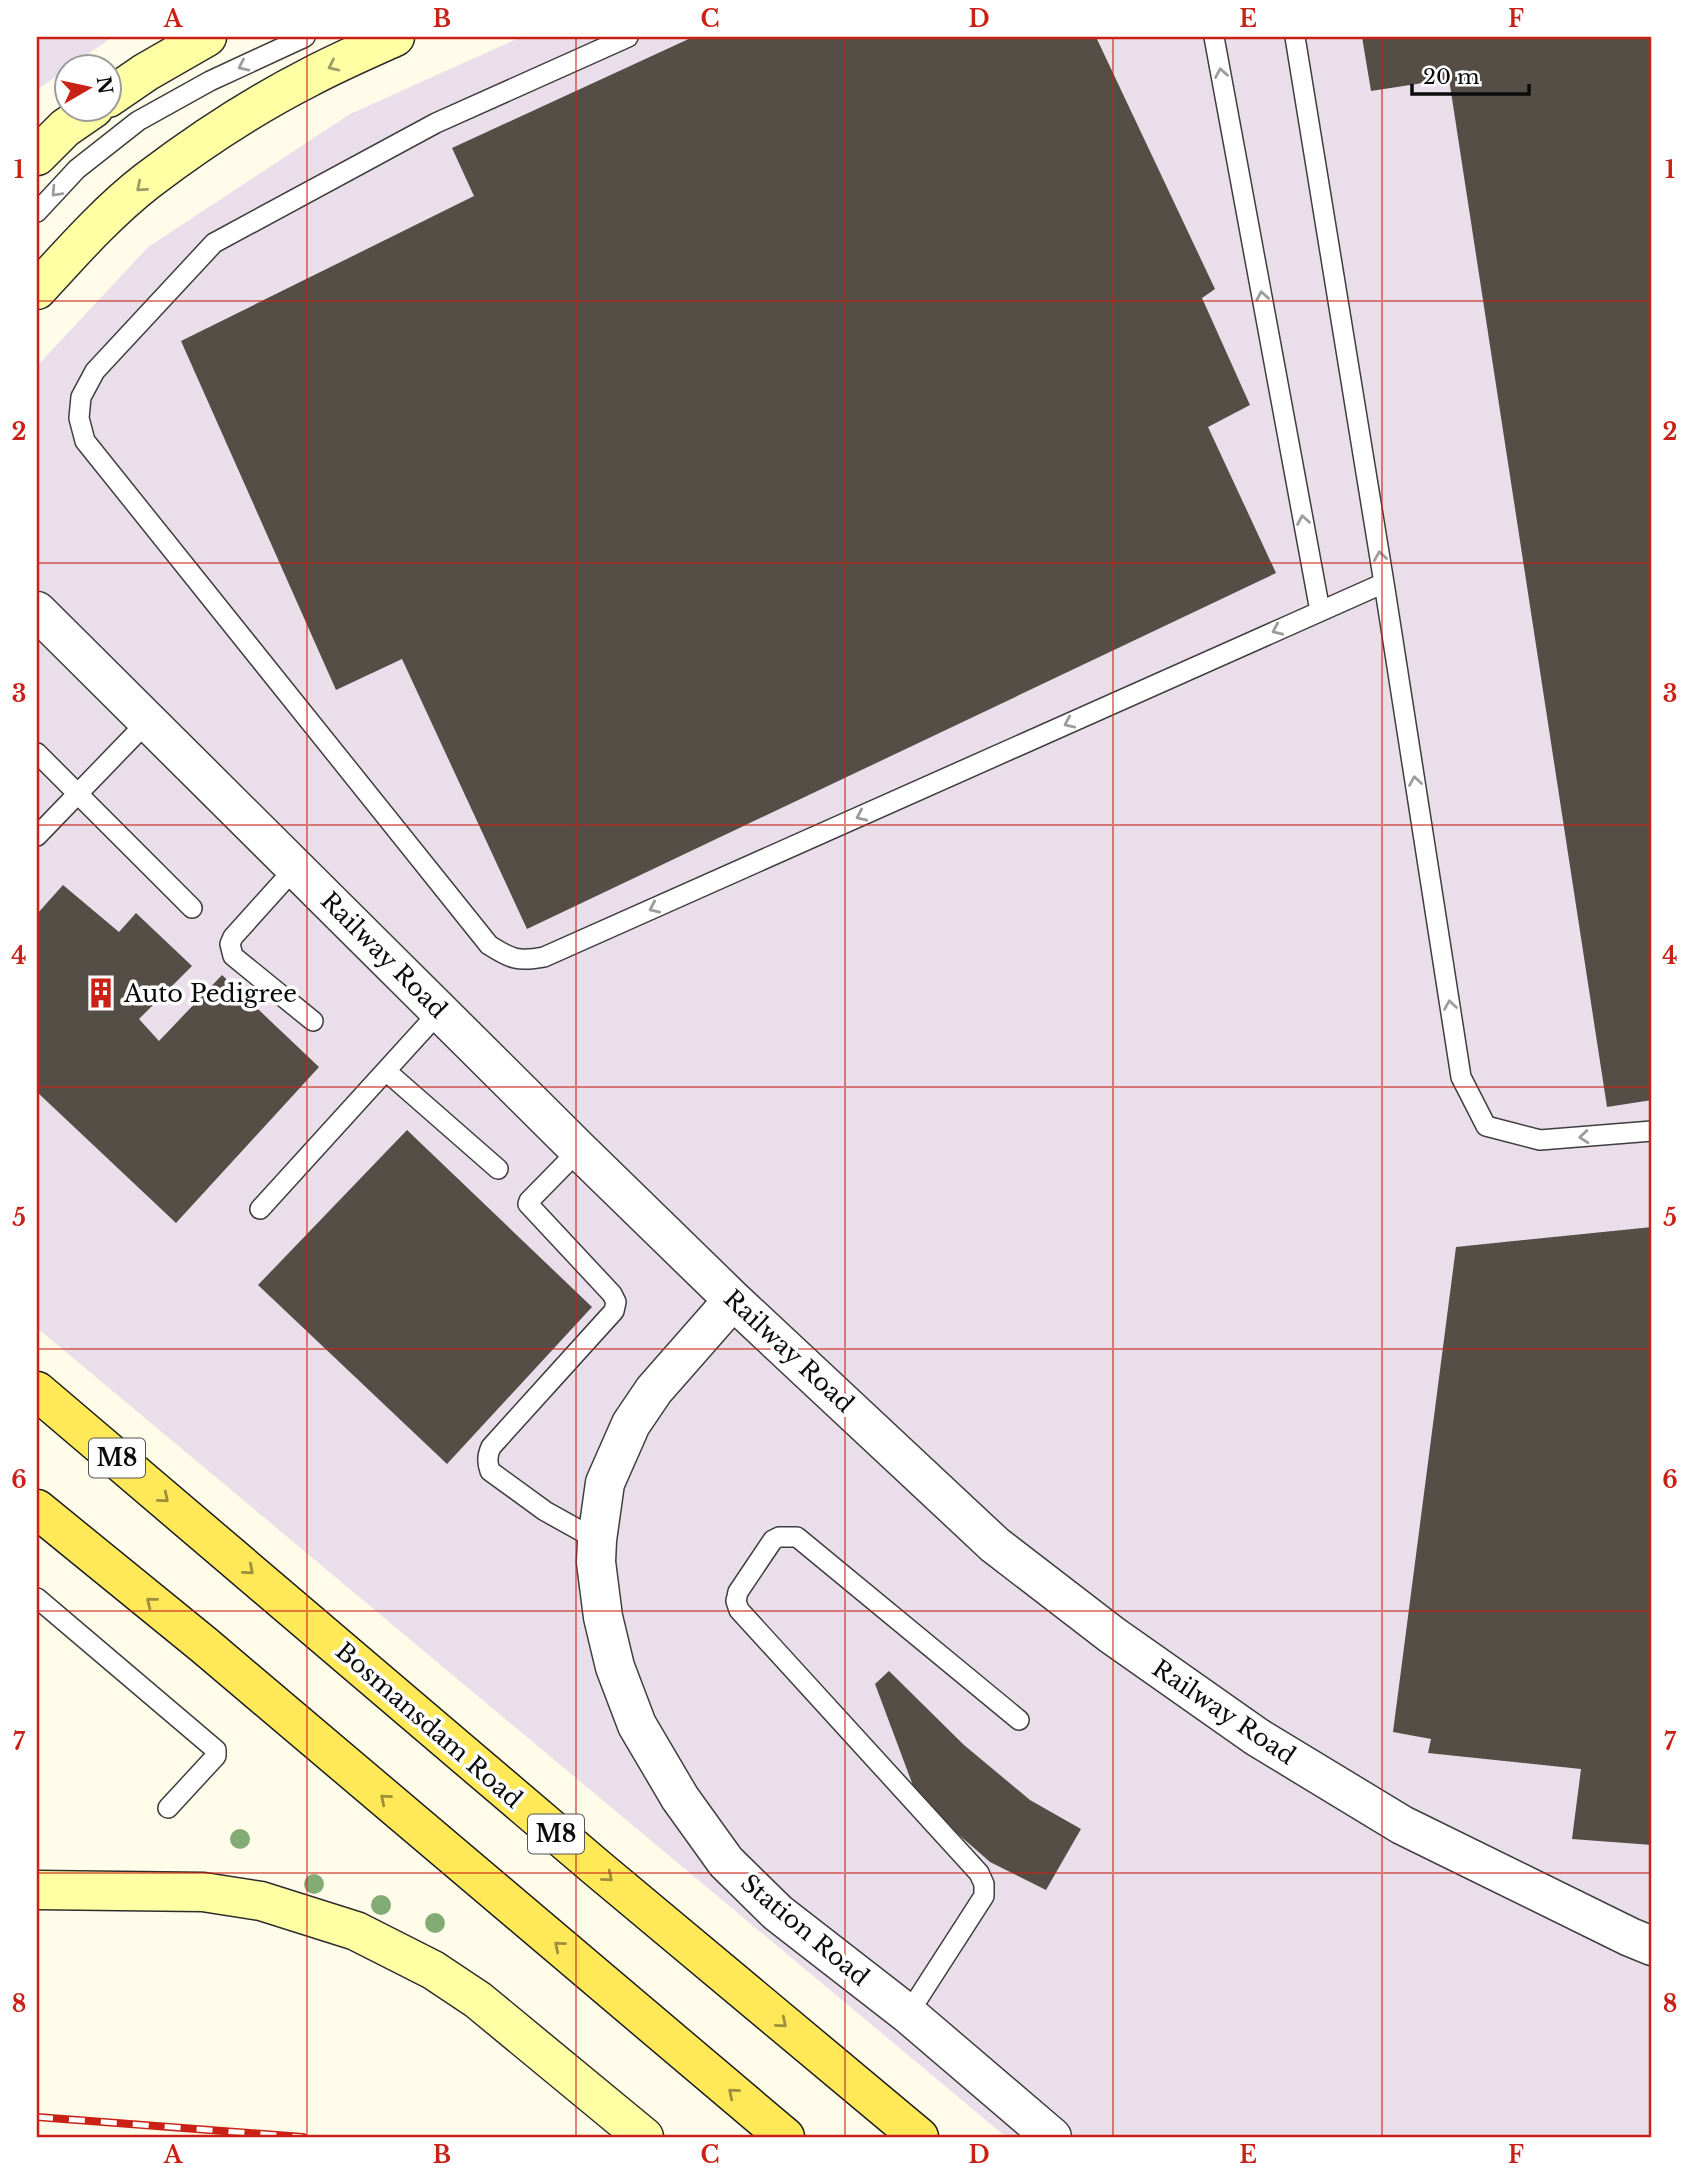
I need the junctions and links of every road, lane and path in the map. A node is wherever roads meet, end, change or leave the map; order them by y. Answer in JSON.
{"nodes":[{"id":1,"x":207,"y":37,"type":"edge"},
{"id":2,"x":305,"y":37,"type":"edge"},
{"id":3,"x":395,"y":37,"type":"edge"},
{"id":4,"x":628,"y":37,"type":"edge"},
{"id":5,"x":1214,"y":37,"type":"edge"},
{"id":6,"x":1295,"y":37,"type":"edge"},
{"id":7,"x":122,"y":88,"type":"edge"},
{"id":8,"x":74,"y":122,"type":"edge"},
{"id":9,"x":37,"y":156,"type":"edge"},
{"id":10,"x":37,"y":212,"type":"edge"},
{"id":11,"x":37,"y":290,"type":"edge"},
{"id":12,"x":1384,"y":583,"type":"junction"},
{"id":13,"x":37,"y":611,"type":"edge"},
{"id":14,"x":1320,"y":611,"type":"junction"},
{"id":15,"x":149,"y":720,"type":"junction"},
{"id":16,"x":37,"y":753,"type":"edge"},
{"id":17,"x":78,"y":794,"type":"junction"},
{"id":18,"x":37,"y":836,"type":"edge"},
{"id":19,"x":296,"y":867,"type":"junction"},
{"id":20,"x":192,"y":908,"type":"dead end"},
{"id":21,"x":440,"y":1011,"type":"junction"},
{"id":22,"x":313,"y":1021,"type":"dead end"},
{"id":23,"x":386,"y":1071,"type":"junction"},
{"id":24,"x":1652,"y":1131,"type":"edge"},
{"id":25,"x":579,"y":1150,"type":"junction"},
{"id":26,"x":498,"y":1169,"type":"dead end"},
{"id":27,"x":260,"y":1209,"type":"dead end"},
{"id":28,"x":733,"y":1300,"type":"junction"},
{"id":29,"x":37,"y":1391,"type":"edge"},
{"id":30,"x":37,"y":1508,"type":"edge"},
{"id":31,"x":597,"y":1540,"type":"junction"},
{"id":32,"x":37,"y":1598,"type":"edge"},
{"id":33,"x":1019,"y":1720,"type":"dead end"},
{"id":34,"x":168,"y":1808,"type":"dead end"},
{"id":35,"x":37,"y":1890,"type":"edge"},
{"id":36,"x":1652,"y":1946,"type":"edge"},
{"id":37,"x":908,"y":2014,"type":"junction"},
{"id":38,"x":644,"y":2137,"type":"edge"},
{"id":39,"x":785,"y":2137,"type":"edge"},
{"id":40,"x":919,"y":2137,"type":"edge"},
{"id":41,"x":1052,"y":2137,"type":"edge"}],
"edges":[{"from":1,"to":7,"type":"street"},
{"from":2,"to":10,"type":"lane","one_way":true},
{"from":3,"to":11,"type":"street","one_way":true},
{"from":14,"to":4,"type":"lane","one_way":true},
{"from":14,"to":5,"type":"lane","one_way":true},
{"from":12,"to":6,"type":"lane","one_way":true},
{"from":8,"to":9,"type":"street"},
{"from":12,"to":14,"type":"lane"},
{"from":24,"to":12,"type":"lane","one_way":true},
{"from":13,"to":15,"type":"street","name":"Railway Road"},
{"from":15,"to":17,"type":"lane"},
{"from":15,"to":19,"type":"street","name":"Railway Road"},
{"from":16,"to":17,"type":"lane"},
{"from":17,"to":18,"type":"lane"},
{"from":17,"to":20,"type":"lane"},
{"from":19,"to":21,"type":"street","name":"Railway Road"},
{"from":19,"to":22,"type":"lane"},
{"from":21,"to":23,"type":"lane"},
{"from":21,"to":25,"type":"street","name":"Railway Road"},
{"from":23,"to":26,"type":"lane"},
{"from":23,"to":27,"type":"lane"},
{"from":25,"to":28,"type":"street","name":"Railway Road"},
{"from":25,"to":31,"type":"lane"},
{"from":28,"to":31,"type":"street","name":"Station Road"},
{"from":28,"to":36,"type":"street","name":"Railway Road"},
{"from":29,"to":40,"type":"main road","name":"Bosmansdam Road","number":"M8","one_way":true},
{"from":39,"to":30,"type":"main road","one_way":true},
{"from":31,"to":37,"type":"street","name":"Station Road"},
{"from":32,"to":34,"type":"lane"},
{"from":33,"to":37,"type":"lane"},
{"from":35,"to":38,"type":"street"},
{"from":37,"to":41,"type":"street","name":"Station Road"}]}
